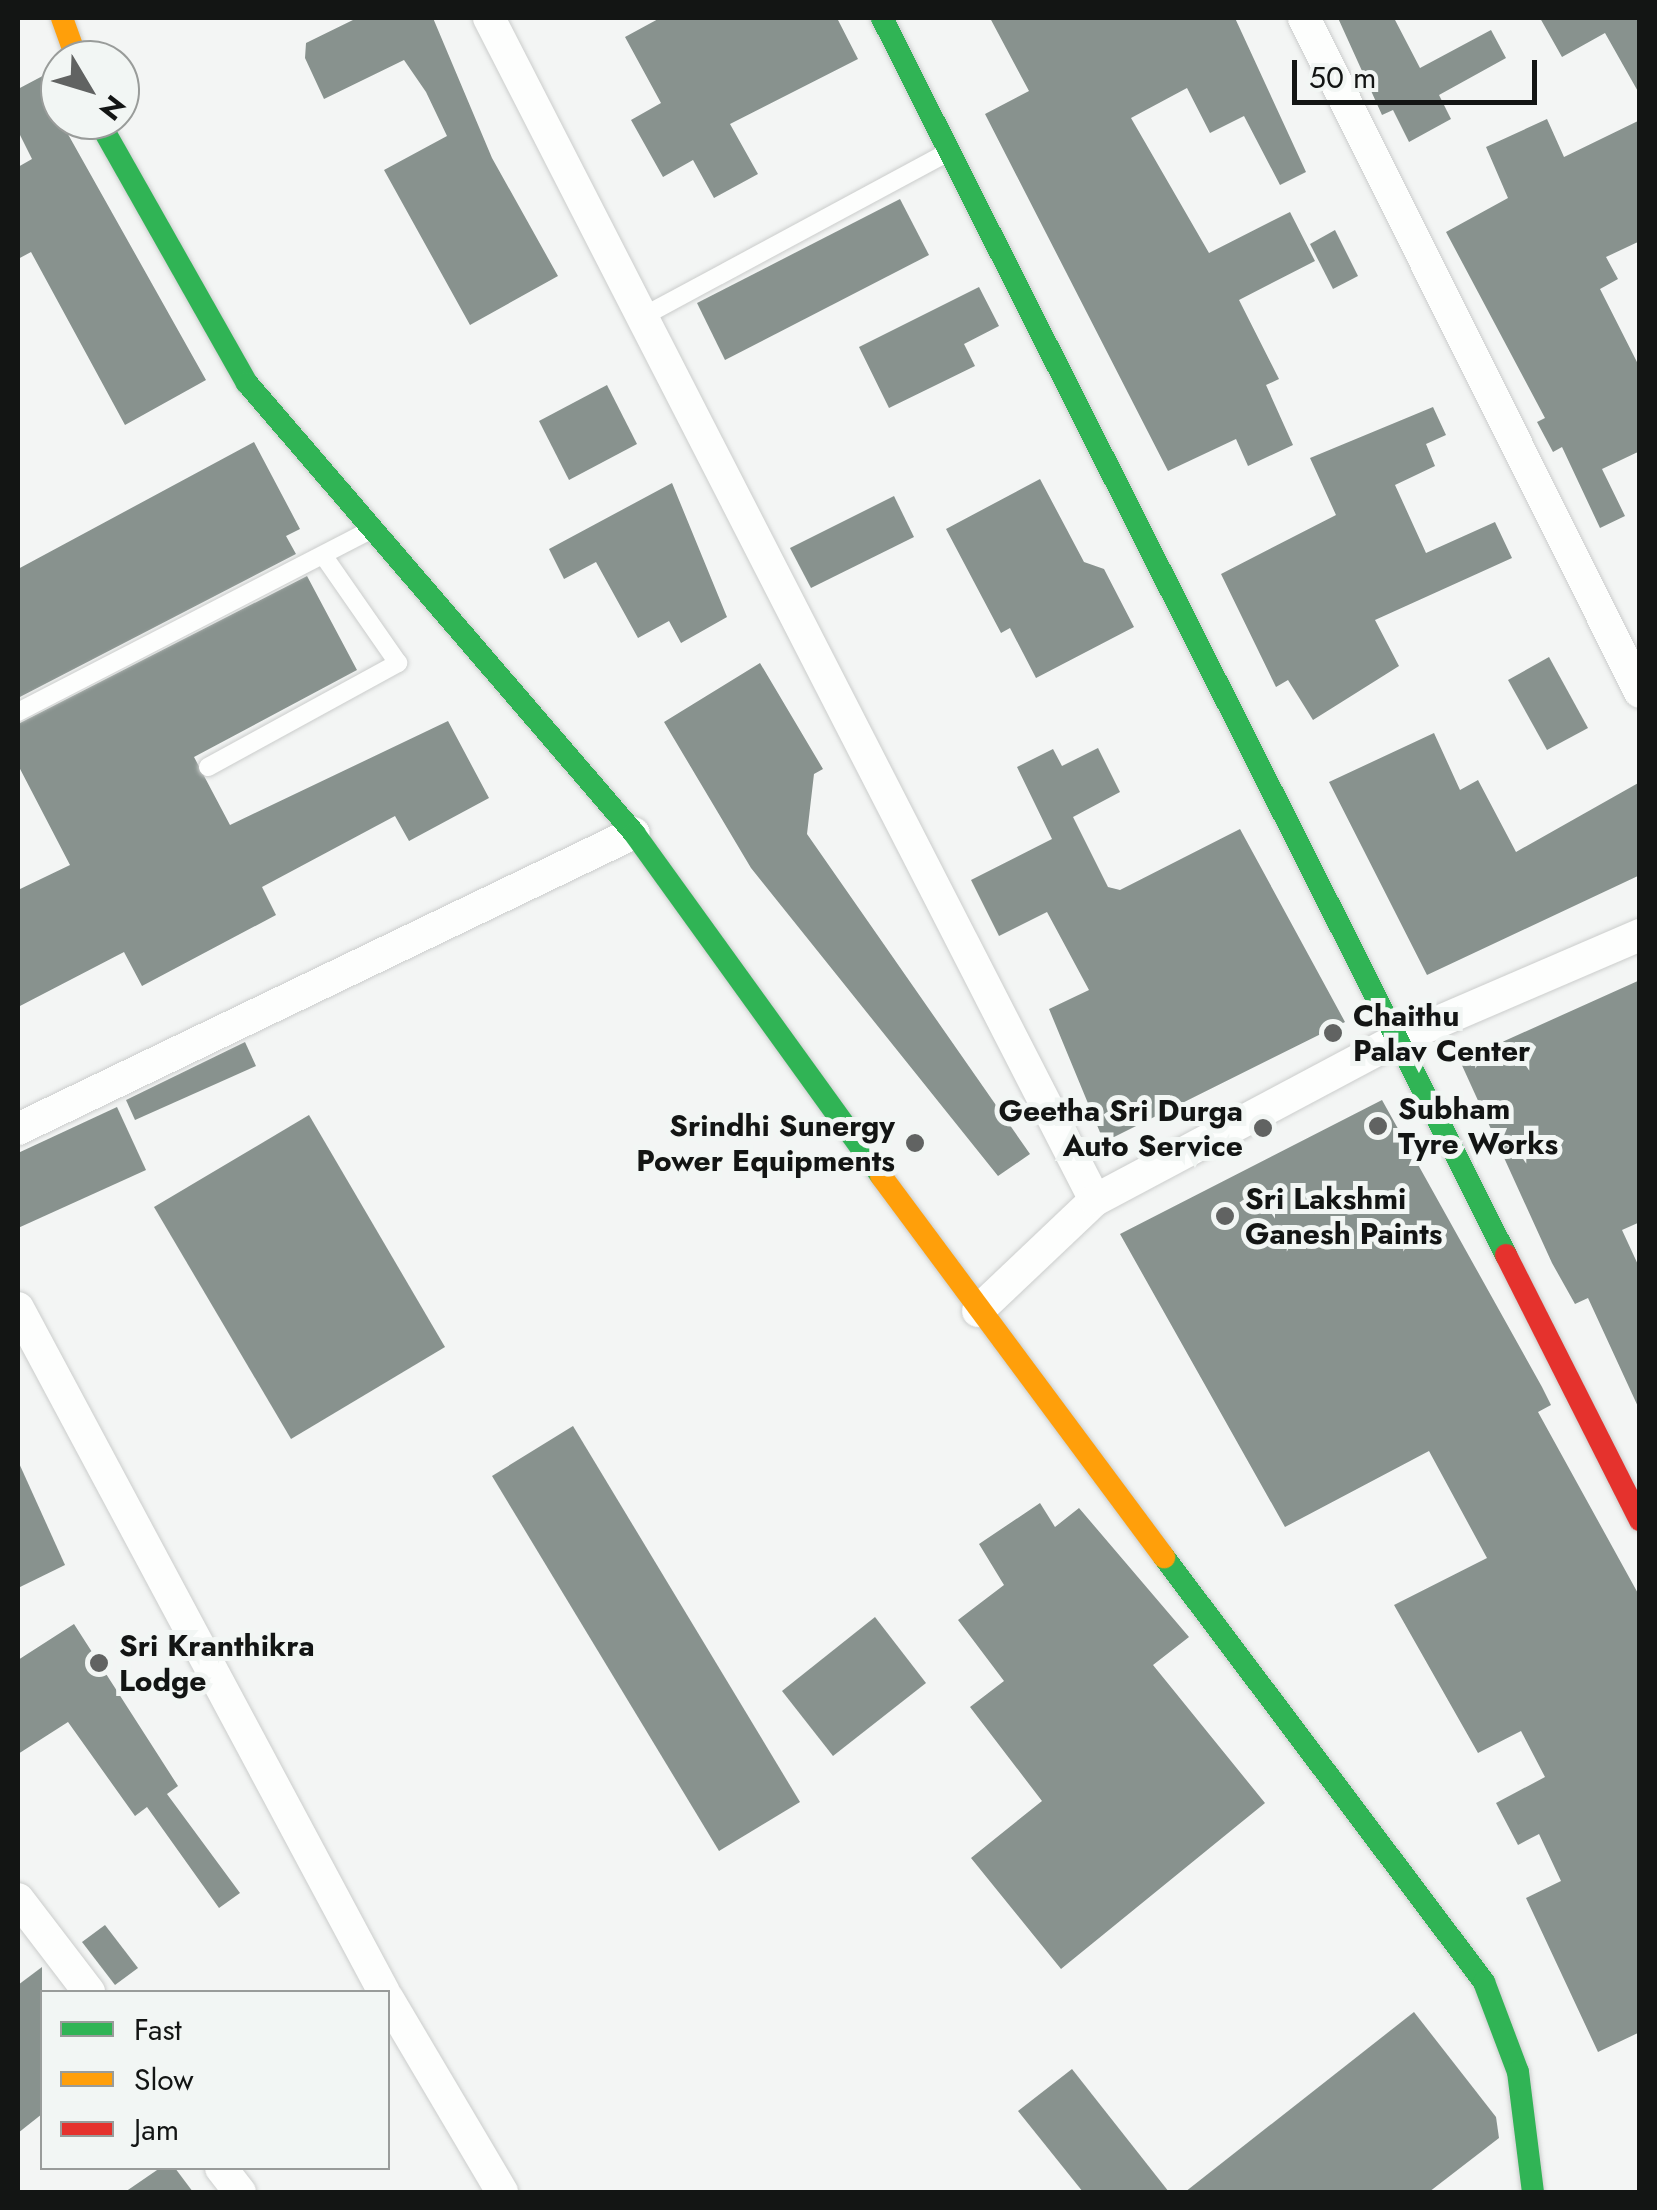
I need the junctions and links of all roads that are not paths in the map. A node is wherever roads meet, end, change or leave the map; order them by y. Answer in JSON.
{"nodes":[{"id":1,"x":490,"y":18,"type":"edge"},
{"id":2,"x":882,"y":18,"type":"edge"},
{"id":3,"x":1304,"y":18,"type":"edge"},
{"id":4,"x":109,"y":140,"type":"edge"},
{"id":5,"x":949,"y":152,"type":"junction"},
{"id":6,"x":642,"y":316,"type":"junction"},
{"id":7,"x":368,"y":531,"type":"junction"},
{"id":8,"x":322,"y":554,"type":"junction"},
{"id":9,"x":1640,"y":692,"type":"edge"},
{"id":10,"x":18,"y":712,"type":"edge"},
{"id":11,"x":208,"y":767,"type":"dead end"},
{"id":12,"x":634,"y":833,"type":"junction"},
{"id":13,"x":1640,"y":935,"type":"edge"},
{"id":14,"x":1396,"y":1040,"type":"junction"},
{"id":15,"x":18,"y":1129,"type":"edge"},
{"id":16,"x":1096,"y":1200,"type":"junction"},
{"id":17,"x":18,"y":1308,"type":"edge"},
{"id":18,"x":978,"y":1311,"type":"junction"},
{"id":19,"x":1640,"y":1520,"type":"edge"},
{"id":20,"x":18,"y":1899,"type":"edge"},
{"id":21,"x":86,"y":1990,"type":"edge"},
{"id":22,"x":383,"y":1990,"type":"edge"},
{"id":23,"x":390,"y":2003,"type":"edge"},
{"id":24,"x":223,"y":2170,"type":"edge"},
{"id":25,"x":240,"y":2192,"type":"edge"},
{"id":26,"x":502,"y":2192,"type":"edge"},
{"id":27,"x":1532,"y":2192,"type":"edge"}],
"edges":[{"from":1,"to":6,"type":"street"},
{"from":2,"to":5,"type":"street"},
{"from":3,"to":9,"type":"street"},
{"from":4,"to":7,"type":"street"},
{"from":5,"to":6,"type":"lane"},
{"from":5,"to":14,"type":"street"},
{"from":6,"to":16,"type":"street"},
{"from":7,"to":8,"type":"lane"},
{"from":7,"to":12,"type":"street"},
{"from":8,"to":10,"type":"lane"},
{"from":8,"to":11,"type":"lane"},
{"from":12,"to":15,"type":"street"},
{"from":12,"to":18,"type":"street"},
{"from":13,"to":14,"type":"street"},
{"from":14,"to":16,"type":"street"},
{"from":14,"to":19,"type":"street"},
{"from":16,"to":18,"type":"street"},
{"from":17,"to":22,"type":"street"},
{"from":18,"to":27,"type":"street"},
{"from":20,"to":21,"type":"street"},
{"from":23,"to":26,"type":"street"},
{"from":24,"to":25,"type":"street"}]}
